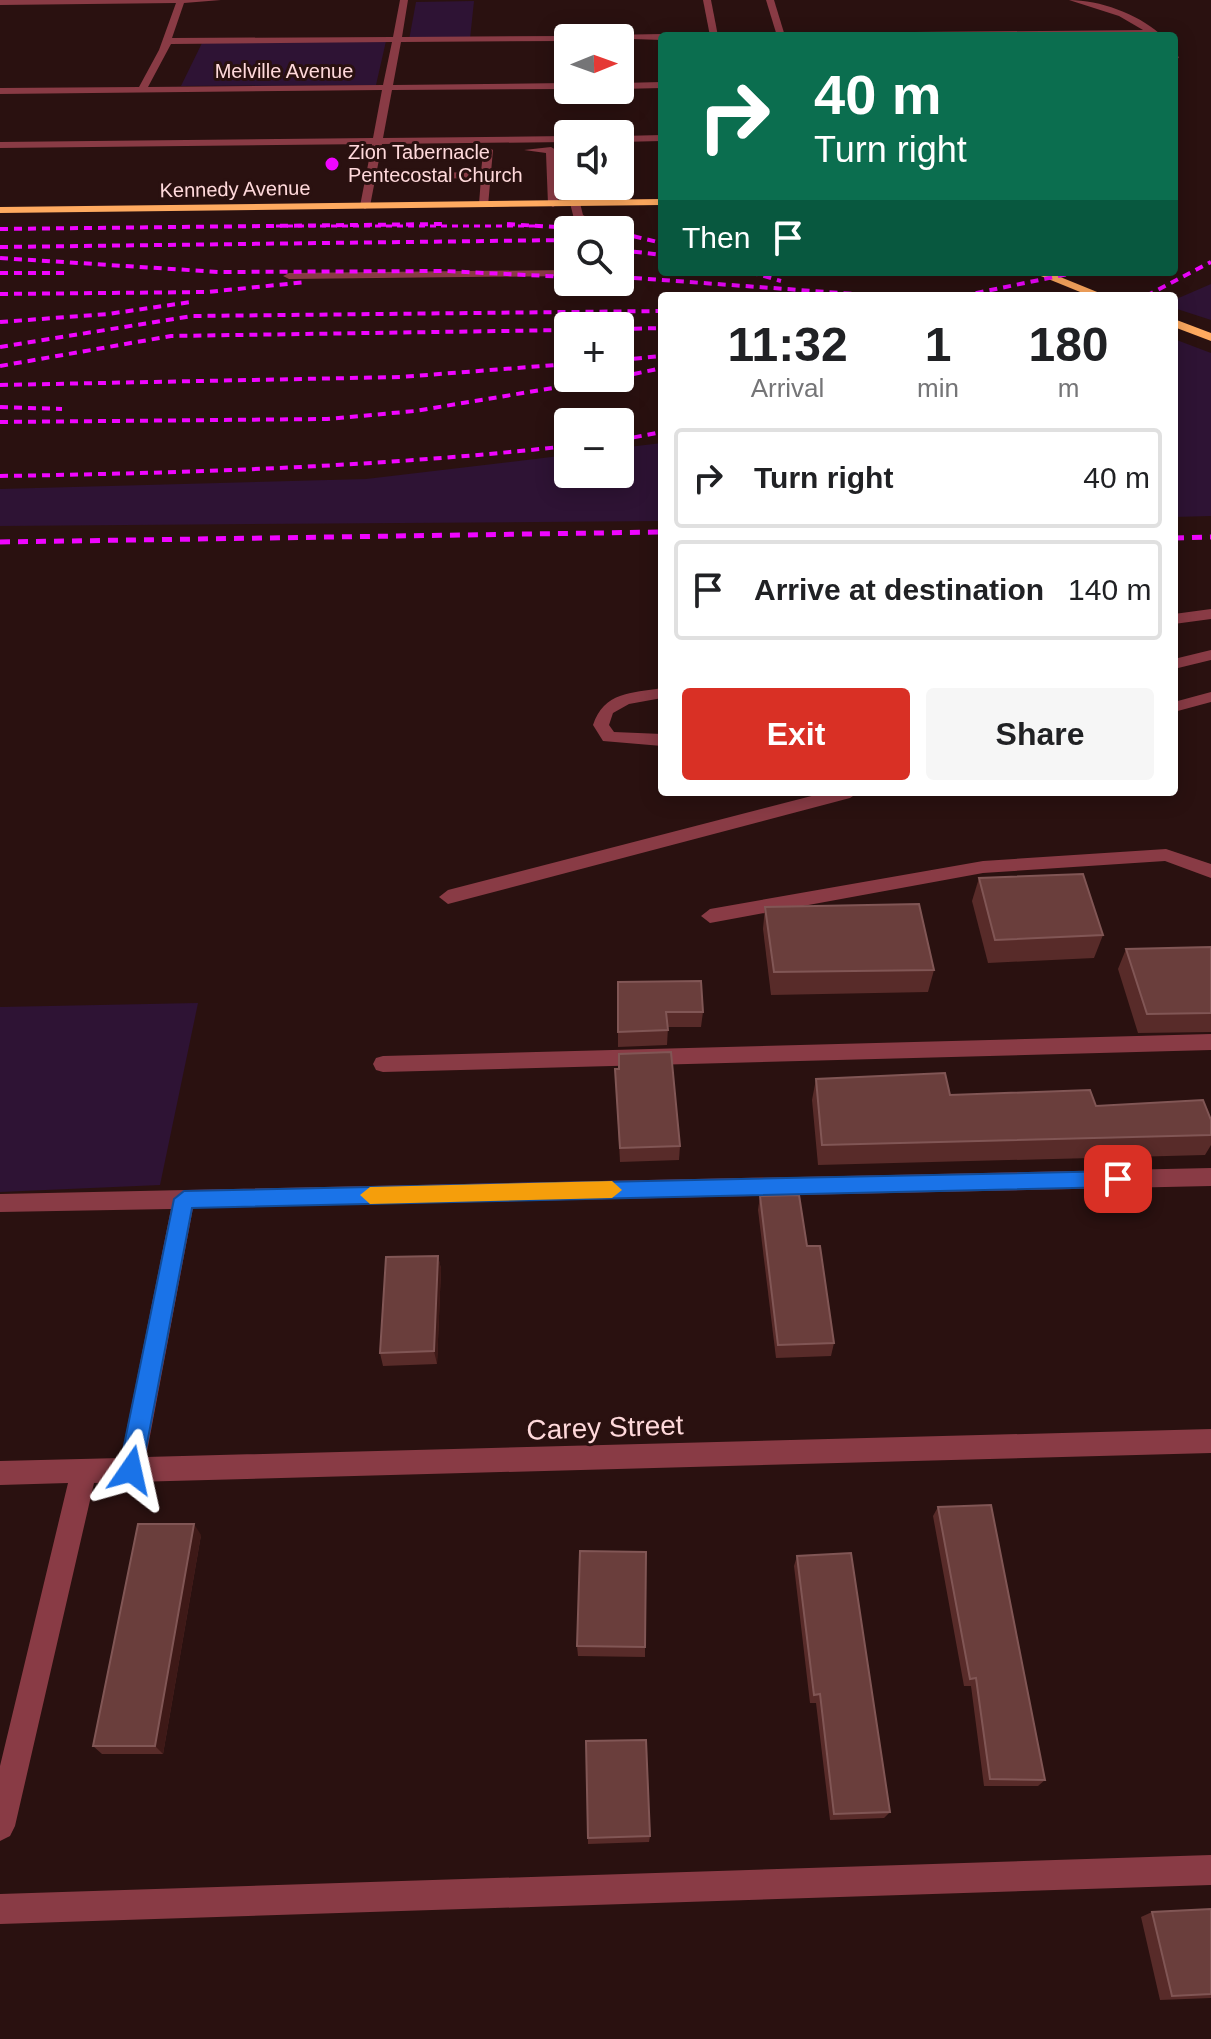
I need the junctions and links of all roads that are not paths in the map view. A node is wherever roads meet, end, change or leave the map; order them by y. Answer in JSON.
{"nodes":[{"id":1,"x":181,"y":0,"type":"edge"},
{"id":2,"x":217,"y":0,"type":"edge"},
{"id":3,"x":404,"y":0,"type":"edge"},
{"id":4,"x":707,"y":0,"type":"edge"},
{"id":5,"x":770,"y":0,"type":"edge"},
{"id":6,"x":1073,"y":0,"type":"edge"},
{"id":7,"x":56,"y":1,"type":"edge"},
{"id":8,"x":0,"y":2,"type":"edge"},
{"id":9,"x":713,"y":32,"type":"edge"},
{"id":10,"x":780,"y":32,"type":"edge"},
{"id":11,"x":1153,"y":32,"type":"edge"},
{"id":12,"x":658,"y":37,"type":"edge"},
{"id":13,"x":554,"y":38,"type":"edge"},
{"id":14,"x":634,"y":38,"type":"edge"},
{"id":15,"x":397,"y":40,"type":"junction"},
{"id":16,"x":166,"y":41,"type":"junction"},
{"id":17,"x":658,"y":85,"type":"edge"},
{"id":18,"x":554,"y":86,"type":"edge"},
{"id":19,"x":634,"y":86,"type":"edge"},
{"id":20,"x":388,"y":88,"type":"junction"},
{"id":21,"x":142,"y":90,"type":"junction"},
{"id":22,"x":0,"y":91,"type":"edge"},
{"id":23,"x":658,"y":138,"type":"edge"},
{"id":24,"x":554,"y":139,"type":"edge"},
{"id":25,"x":634,"y":139,"type":"edge"},
{"id":26,"x":378,"y":141,"type":"junction"},
{"id":27,"x":0,"y":145,"type":"edge"},
{"id":28,"x":488,"y":150,"type":"junction"},
{"id":29,"x":416,"y":152,"type":"dead end"},
{"id":30,"x":485,"y":175,"type":"junction"},
{"id":31,"x":412,"y":176,"type":"dead end"},
{"id":32,"x":658,"y":202,"type":"edge"},
{"id":33,"x":575,"y":203,"type":"junction"},
{"id":34,"x":484,"y":204,"type":"junction"},
{"id":35,"x":553,"y":204,"type":"junction"},
{"id":36,"x":365,"y":206,"type":"junction"},
{"id":37,"x":0,"y":210,"type":"edge"},
{"id":38,"x":578,"y":216,"type":"edge"},
{"id":39,"x":554,"y":273,"type":"edge"},
{"id":40,"x":289,"y":276,"type":"dead end"},
{"id":41,"x":1048,"y":276,"type":"edge"},
{"id":42,"x":1090,"y":292,"type":"edge"},
{"id":43,"x":1178,"y":325,"type":"edge"},
{"id":44,"x":1211,"y":337,"type":"edge"},
{"id":45,"x":1211,"y":614,"type":"edge"},
{"id":46,"x":1178,"y":618,"type":"edge"},
{"id":47,"x":1211,"y":655,"type":"edge"},
{"id":48,"x":1178,"y":663,"type":"edge"},
{"id":49,"x":658,"y":694,"type":"edge"},
{"id":50,"x":1211,"y":697,"type":"edge"},
{"id":51,"x":1178,"y":706,"type":"edge"},
{"id":52,"x":658,"y":740,"type":"edge"},
{"id":53,"x":835,"y":796,"type":"edge"},
{"id":54,"x":1211,"y":871,"type":"edge"},
{"id":55,"x":448,"y":897,"type":"dead end"},
{"id":56,"x":710,"y":916,"type":"dead end"},
{"id":57,"x":1211,"y":1042,"type":"edge"},
{"id":58,"x":383,"y":1064,"type":"dead end"},
{"id":59,"x":1211,"y":1177,"type":"edge"},
{"id":60,"x":184,"y":1199,"type":"junction"},
{"id":61,"x":0,"y":1203,"type":"edge"},
{"id":62,"x":1211,"y":1441,"type":"edge"},
{"id":63,"x":131,"y":1470,"type":"junction"},
{"id":64,"x":84,"y":1471,"type":"junction"},
{"id":65,"x":0,"y":1473,"type":"edge"},
{"id":66,"x":0,"y":1826,"type":"edge"},
{"id":67,"x":1211,"y":1870,"type":"edge"},
{"id":68,"x":0,"y":1909,"type":"edge"}],
"edges":[{"from":1,"to":2,"type":"street"},
{"from":1,"to":7,"type":"street"},
{"from":1,"to":16,"type":"street"},
{"from":3,"to":15,"type":"street"},
{"from":4,"to":9,"type":"street"},
{"from":5,"to":10,"type":"street"},
{"from":6,"to":11,"type":"street"},
{"from":7,"to":8,"type":"street"},
{"from":12,"to":14,"type":"street"},
{"from":13,"to":15,"type":"street"},
{"from":15,"to":16,"type":"street"},
{"from":15,"to":20,"type":"street"},
{"from":16,"to":21,"type":"street"},
{"from":17,"to":19,"type":"street"},
{"from":18,"to":20,"type":"street","name":"Melville Avenue"},
{"from":20,"to":21,"type":"street","name":"Melville Avenue"},
{"from":20,"to":26,"type":"street"},
{"from":21,"to":22,"type":"street","name":"Melville Avenue"},
{"from":23,"to":25,"type":"street"},
{"from":24,"to":26,"type":"street"},
{"from":26,"to":27,"type":"street"},
{"from":26,"to":36,"type":"street"},
{"from":28,"to":29,"type":"street"},
{"from":28,"to":30,"type":"street"},
{"from":28,"to":35,"type":"street"},
{"from":30,"to":31,"type":"street"},
{"from":30,"to":34,"type":"street"},
{"from":32,"to":33,"type":"main road","name":"Kennedy Avenue"},
{"from":33,"to":35,"type":"main road","name":"Kennedy Avenue"},
{"from":33,"to":38,"type":"street"},
{"from":34,"to":35,"type":"main road","name":"Kennedy Avenue"},
{"from":34,"to":36,"type":"main road","name":"Kennedy Avenue"},
{"from":36,"to":37,"type":"main road","name":"Kennedy Avenue"},
{"from":39,"to":40,"type":"street"},
{"from":41,"to":42,"type":"main road"},
{"from":43,"to":44,"type":"main road"},
{"from":45,"to":46,"type":"street"},
{"from":47,"to":48,"type":"street"},
{"from":49,"to":52,"type":"street"},
{"from":50,"to":51,"type":"street"},
{"from":53,"to":55,"type":"street"},
{"from":54,"to":56,"type":"street"},
{"from":57,"to":58,"type":"street"},
{"from":59,"to":60,"type":"street"},
{"from":60,"to":61,"type":"street"},
{"from":60,"to":63,"type":"street"},
{"from":62,"to":63,"type":"street","name":"Carey Street"},
{"from":63,"to":64,"type":"street","name":"Carey Street"},
{"from":64,"to":65,"type":"street","name":"Carey Street"},
{"from":64,"to":66,"type":"street"},
{"from":67,"to":68,"type":"street"}]}
